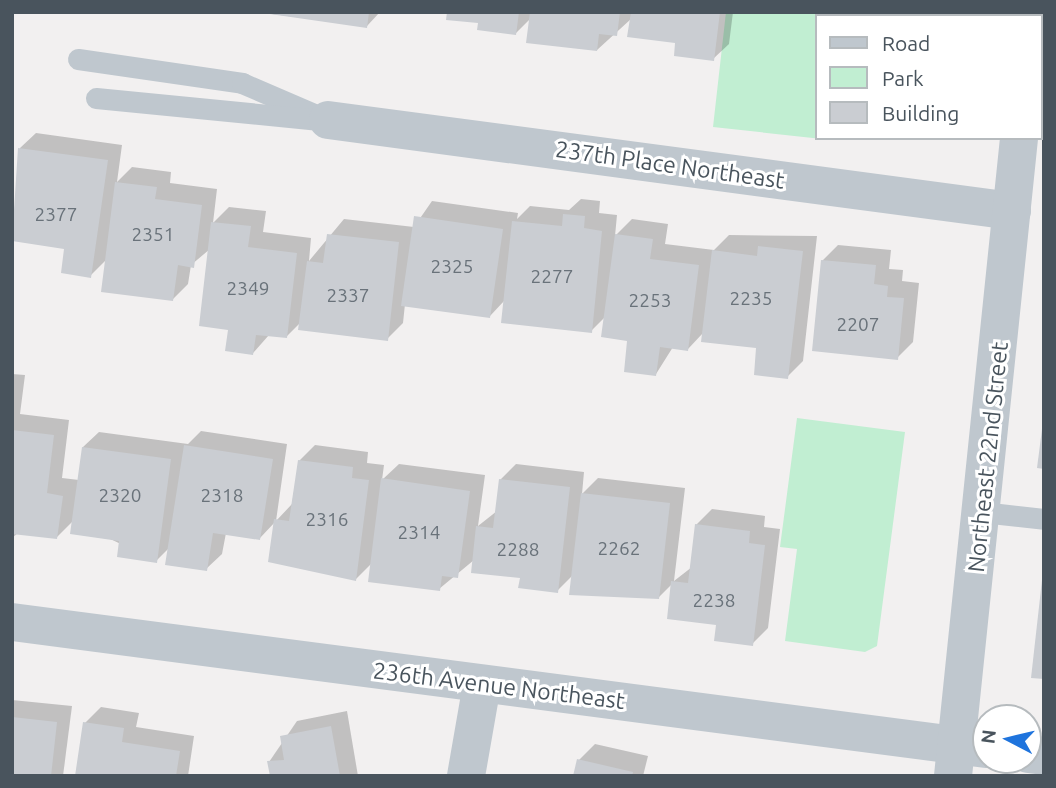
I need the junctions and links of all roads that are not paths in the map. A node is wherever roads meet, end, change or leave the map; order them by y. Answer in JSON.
{"nodes":[{"id":1,"x":78,"y":59,"type":"dead end"},
{"id":2,"x":96,"y":98,"type":"dead end"},
{"id":3,"x":328,"y":120,"type":"junction"},
{"id":4,"x":1019,"y":140,"type":"edge"},
{"id":5,"x":1012,"y":211,"type":"junction"},
{"id":6,"x":982,"y":512,"type":"junction"},
{"id":7,"x":1044,"y":519,"type":"edge"},
{"id":8,"x":12,"y":622,"type":"edge"},
{"id":9,"x":482,"y":684,"type":"junction"},
{"id":10,"x":966,"y":756,"type":"edge"},
{"id":11,"x":466,"y":776,"type":"edge"}],
"edges":[{"from":1,"to":3,"type":"lane"},
{"from":2,"to":3,"type":"lane"},
{"from":3,"to":5,"type":"street","name":"237th Place Northeast"},
{"from":4,"to":5,"type":"street","name":"Northeast 22nd Street"},
{"from":5,"to":6,"type":"street","name":"Northeast 22nd Street"},
{"from":6,"to":7,"type":"lane"},
{"from":6,"to":10,"type":"street","name":"Northeast 22nd Street"},
{"from":8,"to":9,"type":"street","name":"236th Avenue Northeast"},
{"from":9,"to":10,"type":"street","name":"236th Avenue Northeast"},
{"from":9,"to":11,"type":"street"}]}
